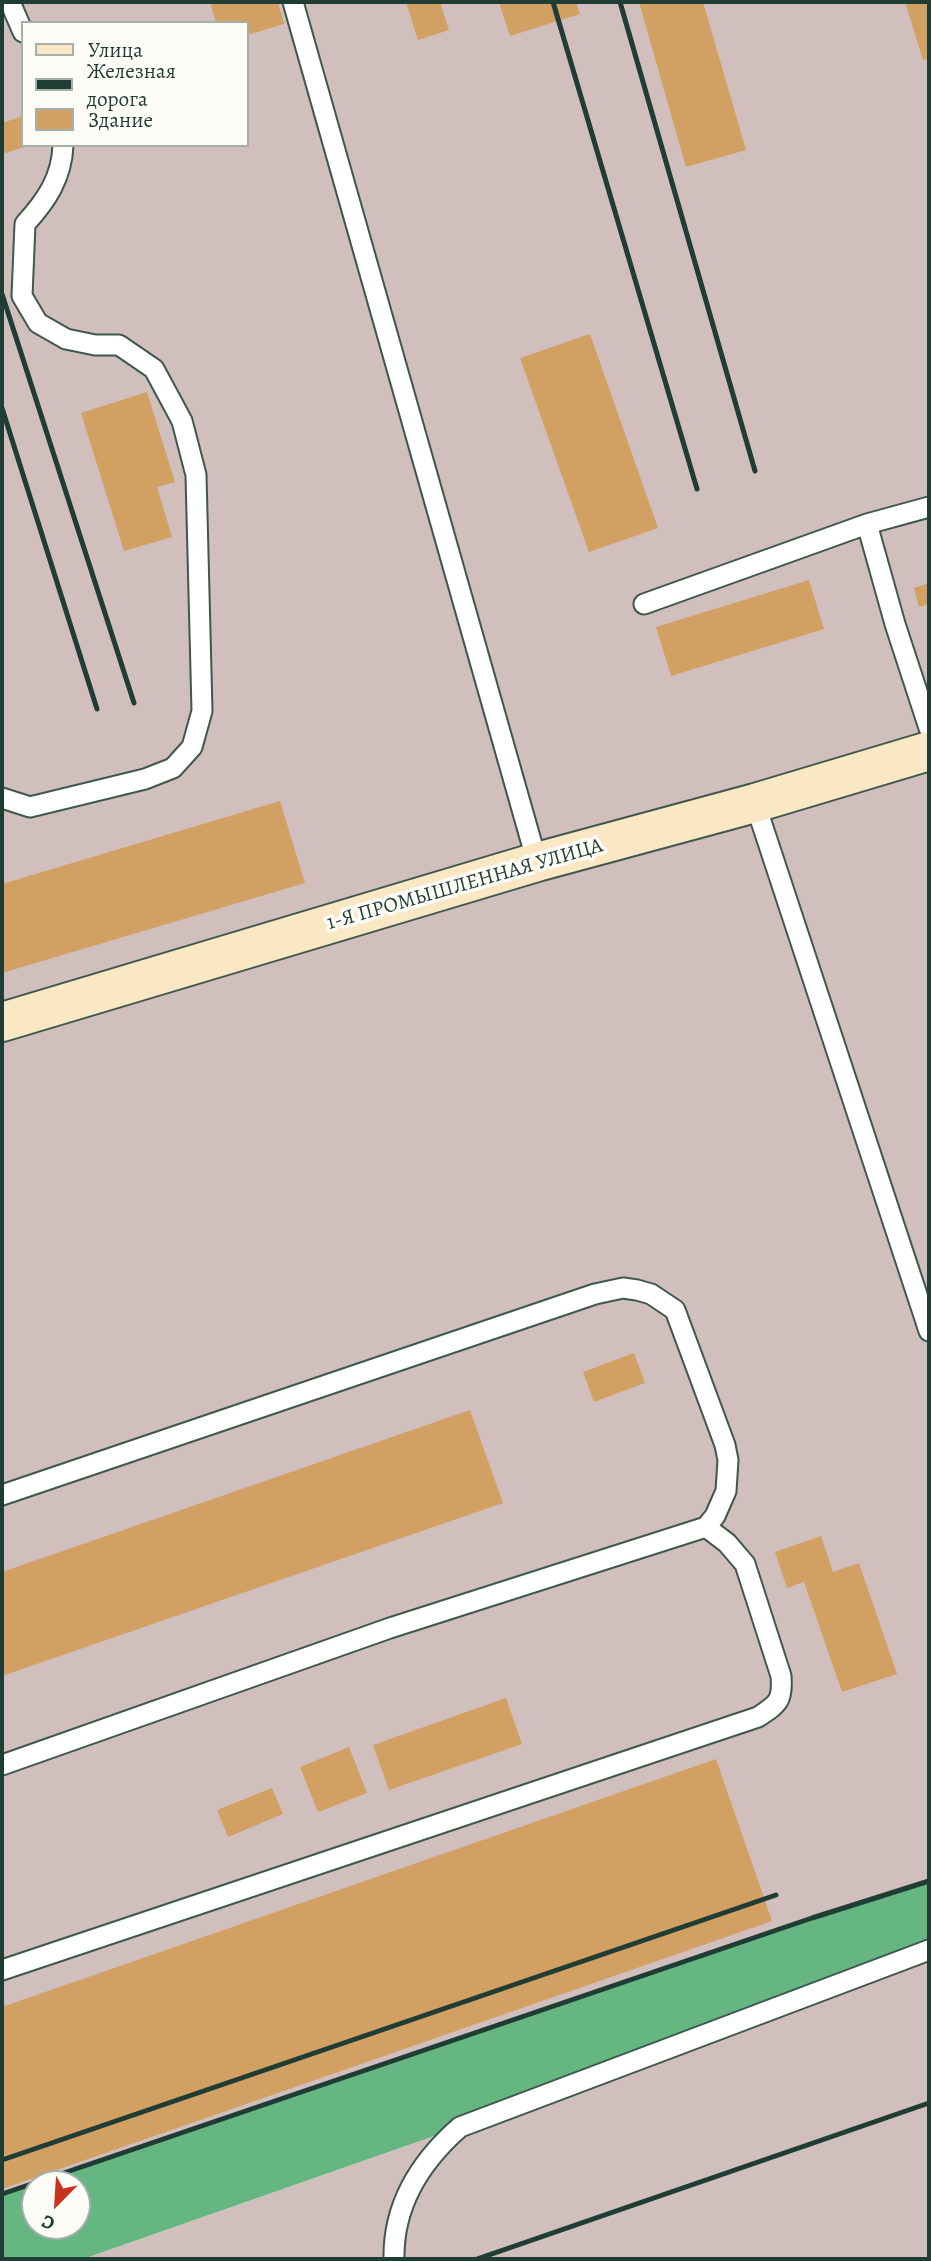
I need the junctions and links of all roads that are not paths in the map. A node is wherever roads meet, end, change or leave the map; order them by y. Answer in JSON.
{"nodes":[{"id":1,"x":10,"y":2,"type":"edge"},
{"id":2,"x":293,"y":2,"type":"edge"},
{"id":3,"x":21,"y":27,"type":"edge"},
{"id":4,"x":63,"y":147,"type":"edge"},
{"id":5,"x":929,"y":507,"type":"edge"},
{"id":6,"x":867,"y":524,"type":"junction"},
{"id":7,"x":644,"y":604,"type":"dead end"},
{"id":8,"x":929,"y":728,"type":"edge"},
{"id":9,"x":929,"y":751,"type":"edge"},
{"id":10,"x":2,"y":798,"type":"edge"},
{"id":11,"x":755,"y":803,"type":"junction"},
{"id":12,"x":537,"y":862,"type":"junction"},
{"id":13,"x":2,"y":1022,"type":"edge"},
{"id":14,"x":929,"y":1331,"type":"edge"},
{"id":15,"x":2,"y":1496,"type":"edge"},
{"id":16,"x":706,"y":1527,"type":"junction"},
{"id":17,"x":2,"y":1765,"type":"edge"},
{"id":18,"x":929,"y":1950,"type":"edge"},
{"id":19,"x":2,"y":1970,"type":"edge"},
{"id":20,"x":394,"y":2259,"type":"edge"}],
"edges":[{"from":1,"to":3,"type":"lane"},
{"from":2,"to":12,"type":"lane"},
{"from":4,"to":10,"type":"lane"},
{"from":5,"to":6,"type":"lane"},
{"from":6,"to":7,"type":"lane"},
{"from":6,"to":8,"type":"lane"},
{"from":9,"to":11,"type":"main road","name":"1-Я ПРОМЫШЛЕННАЯ УЛИЦА"},
{"from":11,"to":12,"type":"main road","name":"1-Я ПРОМЫШЛЕННАЯ УЛИЦА"},
{"from":11,"to":14,"type":"lane"},
{"from":12,"to":13,"type":"main road","name":"1-Я ПРОМЫШЛЕННАЯ УЛИЦА"},
{"from":15,"to":16,"type":"lane"},
{"from":16,"to":17,"type":"lane"},
{"from":16,"to":19,"type":"lane"},
{"from":18,"to":20,"type":"lane"}]}
